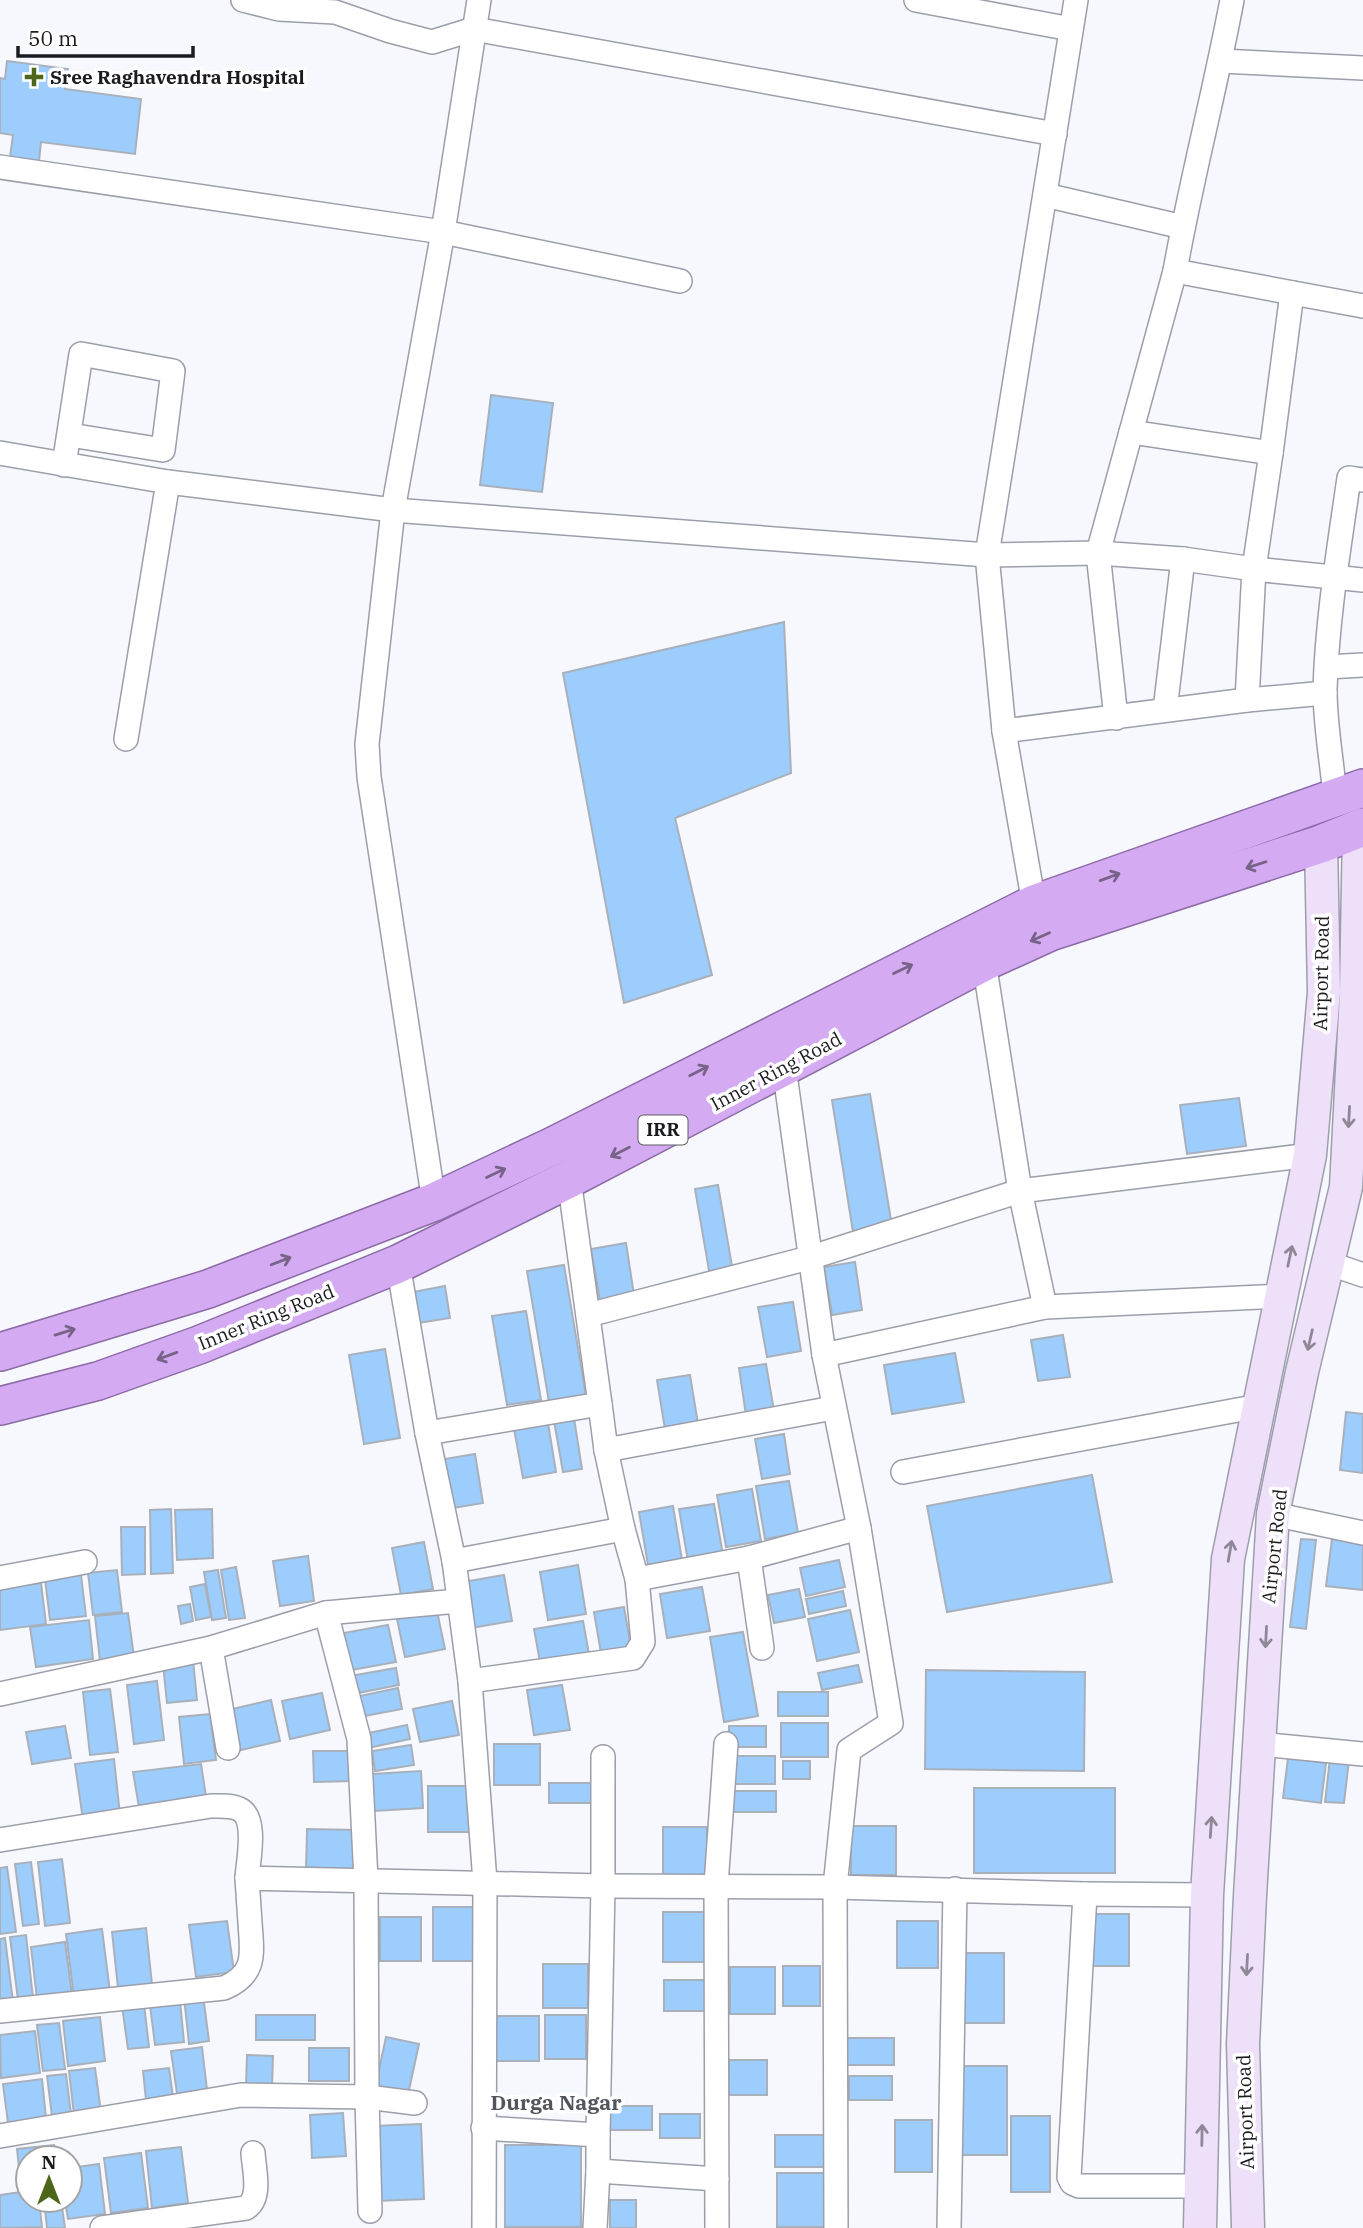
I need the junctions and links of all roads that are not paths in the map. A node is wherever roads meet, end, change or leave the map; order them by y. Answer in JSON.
{"nodes":[{"id":1,"x":243,"y":0,"type":"edge"},
{"id":2,"x":479,"y":0,"type":"edge"},
{"id":3,"x":916,"y":0,"type":"edge"},
{"id":4,"x":1076,"y":0,"type":"edge"},
{"id":5,"x":1232,"y":0,"type":"edge"},
{"id":6,"x":474,"y":29,"type":"junction"},
{"id":7,"x":1071,"y":29,"type":"junction"},
{"id":8,"x":1221,"y":61,"type":"junction"},
{"id":9,"x":1363,"y":68,"type":"edge"},
{"id":10,"x":1055,"y":134,"type":"junction"},
{"id":11,"x":0,"y":167,"type":"edge"},
{"id":12,"x":1045,"y":195,"type":"junction"},
{"id":13,"x":1183,"y":227,"type":"junction"},
{"id":14,"x":443,"y":232,"type":"junction"},
{"id":15,"x":1175,"y":271,"type":"junction"},
{"id":16,"x":680,"y":281,"type":"dead end"},
{"id":17,"x":1292,"y":293,"type":"junction"},
{"id":18,"x":1363,"y":306,"type":"edge"},
{"id":19,"x":1131,"y":432,"type":"junction"},
{"id":20,"x":69,"y":435,"type":"junction"},
{"id":21,"x":0,"y":453,"type":"edge"},
{"id":22,"x":1271,"y":453,"type":"junction"},
{"id":23,"x":64,"y":465,"type":"junction"},
{"id":24,"x":1363,"y":480,"type":"edge"},
{"id":25,"x":168,"y":482,"type":"junction"},
{"id":26,"x":393,"y":510,"type":"junction"},
{"id":27,"x":1098,"y":553,"type":"junction"},
{"id":28,"x":988,"y":555,"type":"junction"},
{"id":29,"x":1184,"y":559,"type":"junction"},
{"id":30,"x":1254,"y":569,"type":"junction"},
{"id":31,"x":1335,"y":578,"type":"junction"},
{"id":32,"x":1363,"y":580,"type":"edge"},
{"id":33,"x":1363,"y":665,"type":"edge"},
{"id":34,"x":1327,"y":667,"type":"junction"},
{"id":35,"x":1325,"y":693,"type":"junction"},
{"id":36,"x":1247,"y":700,"type":"junction"},
{"id":37,"x":1165,"y":710,"type":"junction"},
{"id":38,"x":1116,"y":718,"type":"junction"},
{"id":39,"x":1004,"y":731,"type":"junction"},
{"id":40,"x":126,"y":739,"type":"dead end"},
{"id":41,"x":1349,"y":792,"type":"edge"},
{"id":42,"x":1361,"y":828,"type":"edge"},
{"id":43,"x":1321,"y":844,"type":"junction"},
{"id":44,"x":1034,"y":904,"type":"junction"},
{"id":45,"x":985,"y":962,"type":"junction"},
{"id":46,"x":1360,"y":993,"type":"edge"},
{"id":47,"x":784,"y":1067,"type":"junction"},
{"id":48,"x":1310,"y":1155,"type":"junction"},
{"id":49,"x":569,"y":1179,"type":"junction"},
{"id":50,"x":1354,"y":1190,"type":"edge"},
{"id":51,"x":1020,"y":1191,"type":"junction"},
{"id":52,"x":434,"y":1202,"type":"junction"},
{"id":53,"x":809,"y":1258,"type":"junction"},
{"id":54,"x":1328,"y":1262,"type":"junction"},
{"id":55,"x":398,"y":1264,"type":"junction"},
{"id":56,"x":1363,"y":1275,"type":"edge"},
{"id":57,"x":1282,"y":1296,"type":"junction"},
{"id":58,"x":1045,"y":1307,"type":"junction"},
{"id":59,"x":588,"y":1315,"type":"junction"},
{"id":60,"x":0,"y":1352,"type":"edge"},
{"id":61,"x":824,"y":1355,"type":"junction"},
{"id":62,"x":600,"y":1404,"type":"junction"},
{"id":63,"x":0,"y":1406,"type":"edge"},
{"id":64,"x":1259,"y":1406,"type":"junction"},
{"id":65,"x":834,"y":1408,"type":"junction"},
{"id":66,"x":427,"y":1433,"type":"junction"},
{"id":67,"x":606,"y":1450,"type":"junction"},
{"id":68,"x":903,"y":1472,"type":"dead end"},
{"id":69,"x":1273,"y":1514,"type":"junction"},
{"id":70,"x":859,"y":1528,"type":"junction"},
{"id":71,"x":623,"y":1529,"type":"junction"},
{"id":72,"x":1363,"y":1533,"type":"edge"},
{"id":73,"x":749,"y":1558,"type":"junction"},
{"id":74,"x":85,"y":1562,"type":"dead end"},
{"id":75,"x":454,"y":1562,"type":"junction"},
{"id":76,"x":0,"y":1578,"type":"edge"},
{"id":77,"x":637,"y":1579,"type":"junction"},
{"id":78,"x":458,"y":1601,"type":"junction"},
{"id":79,"x":326,"y":1613,"type":"junction"},
{"id":80,"x":211,"y":1648,"type":"junction"},
{"id":81,"x":762,"y":1648,"type":"dead end"},
{"id":82,"x":470,"y":1681,"type":"junction"},
{"id":83,"x":0,"y":1694,"type":"edge"},
{"id":84,"x":726,"y":1744,"type":"dead end"},
{"id":85,"x":1259,"y":1744,"type":"junction"},
{"id":86,"x":228,"y":1748,"type":"dead end"},
{"id":87,"x":1363,"y":1754,"type":"edge"},
{"id":88,"x":603,"y":1757,"type":"dead end"},
{"id":89,"x":0,"y":1840,"type":"edge"},
{"id":90,"x":247,"y":1878,"type":"junction"},
{"id":91,"x":366,"y":1880,"type":"junction"},
{"id":92,"x":485,"y":1882,"type":"junction"},
{"id":93,"x":716,"y":1885,"type":"junction"},
{"id":94,"x":603,"y":1886,"type":"junction"},
{"id":95,"x":835,"y":1887,"type":"junction"},
{"id":96,"x":955,"y":1889,"type":"junction"},
{"id":97,"x":1084,"y":1894,"type":"junction"},
{"id":98,"x":1206,"y":1895,"type":"junction"},
{"id":99,"x":1250,"y":1896,"type":"junction"},
{"id":100,"x":0,"y":2011,"type":"edge"},
{"id":101,"x":367,"y":2096,"type":"junction"},
{"id":102,"x":415,"y":2103,"type":"dead end"},
{"id":103,"x":483,"y":2128,"type":"junction"},
{"id":104,"x":598,"y":2135,"type":"junction"},
{"id":105,"x":0,"y":2136,"type":"edge"},
{"id":106,"x":253,"y":2154,"type":"dead end"},
{"id":107,"x":598,"y":2171,"type":"junction"},
{"id":108,"x":717,"y":2179,"type":"junction"},
{"id":109,"x":1201,"y":2186,"type":"junction"},
{"id":110,"x":370,"y":2211,"type":"dead end"},
{"id":111,"x":102,"y":2228,"type":"edge"},
{"id":112,"x":484,"y":2228,"type":"edge"},
{"id":113,"x":595,"y":2228,"type":"edge"},
{"id":114,"x":717,"y":2228,"type":"edge"},
{"id":115,"x":836,"y":2228,"type":"edge"},
{"id":116,"x":949,"y":2228,"type":"edge"},
{"id":117,"x":1200,"y":2228,"type":"edge"},
{"id":118,"x":1248,"y":2228,"type":"edge"}],
"edges":[{"from":1,"to":6,"type":"street"},
{"from":2,"to":6,"type":"street"},
{"from":3,"to":7,"type":"street"},
{"from":4,"to":7,"type":"street"},
{"from":5,"to":8,"type":"street"},
{"from":6,"to":10,"type":"street"},
{"from":6,"to":14,"type":"street"},
{"from":7,"to":10,"type":"street"},
{"from":8,"to":9,"type":"street"},
{"from":8,"to":13,"type":"street"},
{"from":10,"to":12,"type":"street"},
{"from":11,"to":14,"type":"street"},
{"from":12,"to":13,"type":"street"},
{"from":12,"to":28,"type":"street"},
{"from":13,"to":15,"type":"street"},
{"from":14,"to":16,"type":"street"},
{"from":14,"to":26,"type":"street"},
{"from":15,"to":17,"type":"street"},
{"from":15,"to":19,"type":"street"},
{"from":17,"to":18,"type":"street"},
{"from":17,"to":22,"type":"street"},
{"from":19,"to":22,"type":"street"},
{"from":19,"to":27,"type":"street"},
{"from":20,"to":20,"type":"street"},
{"from":20,"to":23,"type":"street"},
{"from":21,"to":23,"type":"street"},
{"from":22,"to":30,"type":"street"},
{"from":23,"to":25,"type":"street"},
{"from":24,"to":31,"type":"street"},
{"from":25,"to":26,"type":"street"},
{"from":25,"to":40,"type":"street"},
{"from":26,"to":28,"type":"street"},
{"from":26,"to":52,"type":"street"},
{"from":27,"to":28,"type":"street"},
{"from":27,"to":29,"type":"street"},
{"from":27,"to":38,"type":"street"},
{"from":28,"to":39,"type":"street"},
{"from":29,"to":30,"type":"street"},
{"from":29,"to":37,"type":"street"},
{"from":30,"to":31,"type":"street"},
{"from":30,"to":36,"type":"street"},
{"from":31,"to":32,"type":"street"},
{"from":31,"to":34,"type":"street"},
{"from":33,"to":34,"type":"street"},
{"from":34,"to":35,"type":"street"},
{"from":35,"to":36,"type":"street"},
{"from":35,"to":41,"type":"street"},
{"from":36,"to":37,"type":"street"},
{"from":37,"to":38,"type":"street"},
{"from":38,"to":39,"type":"street"},
{"from":39,"to":44,"type":"street"},
{"from":44,"to":41,"type":"highway","name":"Inner Ring Road","number":"IRR","one_way":true},
{"from":42,"to":43,"type":"highway","name":"Inner Ring Road","number":"IRR"},
{"from":42,"to":46,"type":"main road","name":"Airport Road"},
{"from":43,"to":45,"type":"highway","name":"Inner Ring Road","number":"IRR","one_way":true},
{"from":43,"to":48,"type":"main road","name":"Airport Road"},
{"from":52,"to":44,"type":"highway","name":"Inner Ring Road","number":"IRR","one_way":true},
{"from":45,"to":47,"type":"highway","name":"Inner Ring Road","number":"IRR"},
{"from":45,"to":51,"type":"street"},
{"from":46,"to":50,"type":"main road","name":"Airport Road","one_way":true},
{"from":47,"to":49,"type":"highway","name":"Inner Ring Road","number":"IRR","one_way":true},
{"from":47,"to":53,"type":"street"},
{"from":48,"to":51,"type":"street"},
{"from":57,"to":48,"type":"main road","name":"Airport Road","one_way":true},
{"from":49,"to":55,"type":"highway","name":"Inner Ring Road","number":"IRR"},
{"from":49,"to":59,"type":"street"},
{"from":50,"to":54,"type":"main road","name":"Airport Road"},
{"from":51,"to":53,"type":"street"},
{"from":51,"to":58,"type":"street"},
{"from":60,"to":52,"type":"highway","name":"Inner Ring Road","number":"IRR","one_way":true},
{"from":53,"to":59,"type":"street"},
{"from":53,"to":61,"type":"street"},
{"from":54,"to":56,"type":"street"},
{"from":54,"to":69,"type":"main road","name":"Airport Road","one_way":true},
{"from":55,"to":63,"type":"highway","name":"Inner Ring Road","number":"IRR","one_way":true},
{"from":55,"to":66,"type":"street"},
{"from":57,"to":58,"type":"street"},
{"from":57,"to":64,"type":"main road","name":"Airport Road"},
{"from":58,"to":61,"type":"street"},
{"from":59,"to":62,"type":"street"},
{"from":61,"to":65,"type":"street"},
{"from":62,"to":66,"type":"street"},
{"from":62,"to":67,"type":"street"},
{"from":64,"to":68,"type":"street"},
{"from":98,"to":64,"type":"main road","name":"Airport Road","one_way":true},
{"from":65,"to":67,"type":"street"},
{"from":65,"to":70,"type":"street"},
{"from":66,"to":75,"type":"street"},
{"from":67,"to":71,"type":"street"},
{"from":69,"to":72,"type":"street"},
{"from":69,"to":85,"type":"main road","name":"Airport Road","one_way":true},
{"from":70,"to":73,"type":"street"},
{"from":70,"to":95,"type":"street"},
{"from":71,"to":75,"type":"street"},
{"from":71,"to":77,"type":"street"},
{"from":73,"to":77,"type":"street"},
{"from":73,"to":81,"type":"street"},
{"from":74,"to":76,"type":"street"},
{"from":75,"to":78,"type":"street"},
{"from":77,"to":82,"type":"street"},
{"from":78,"to":79,"type":"street"},
{"from":78,"to":82,"type":"street"},
{"from":79,"to":80,"type":"street"},
{"from":79,"to":91,"type":"street"},
{"from":80,"to":83,"type":"street"},
{"from":80,"to":86,"type":"street"},
{"from":82,"to":92,"type":"street"},
{"from":84,"to":93,"type":"street"},
{"from":85,"to":87,"type":"street"},
{"from":85,"to":99,"type":"main road","name":"Airport Road"},
{"from":88,"to":94,"type":"street"},
{"from":89,"to":90,"type":"street"},
{"from":90,"to":91,"type":"street"},
{"from":90,"to":100,"type":"street"},
{"from":91,"to":92,"type":"street"},
{"from":91,"to":101,"type":"street"},
{"from":92,"to":94,"type":"street"},
{"from":92,"to":103,"type":"street"},
{"from":93,"to":94,"type":"street"},
{"from":93,"to":95,"type":"street"},
{"from":93,"to":108,"type":"street"},
{"from":94,"to":104,"type":"street"},
{"from":95,"to":96,"type":"street"},
{"from":95,"to":115,"type":"street"},
{"from":96,"to":97,"type":"street"},
{"from":96,"to":116,"type":"street"},
{"from":97,"to":98,"type":"street"},
{"from":97,"to":109,"type":"street"},
{"from":98,"to":99,"type":"main road"},
{"from":109,"to":98,"type":"main road","name":"Airport Road","one_way":true},
{"from":99,"to":118,"type":"main road","name":"Airport Road","one_way":true},
{"from":101,"to":102,"type":"street"},
{"from":101,"to":105,"type":"street"},
{"from":101,"to":110,"type":"street"},
{"from":103,"to":104,"type":"street"},
{"from":103,"to":112,"type":"street"},
{"from":104,"to":107,"type":"street"},
{"from":106,"to":111,"type":"street"},
{"from":107,"to":108,"type":"street"},
{"from":107,"to":113,"type":"street"},
{"from":108,"to":114,"type":"street"},
{"from":109,"to":117,"type":"main road","name":"Airport Road"}]}
